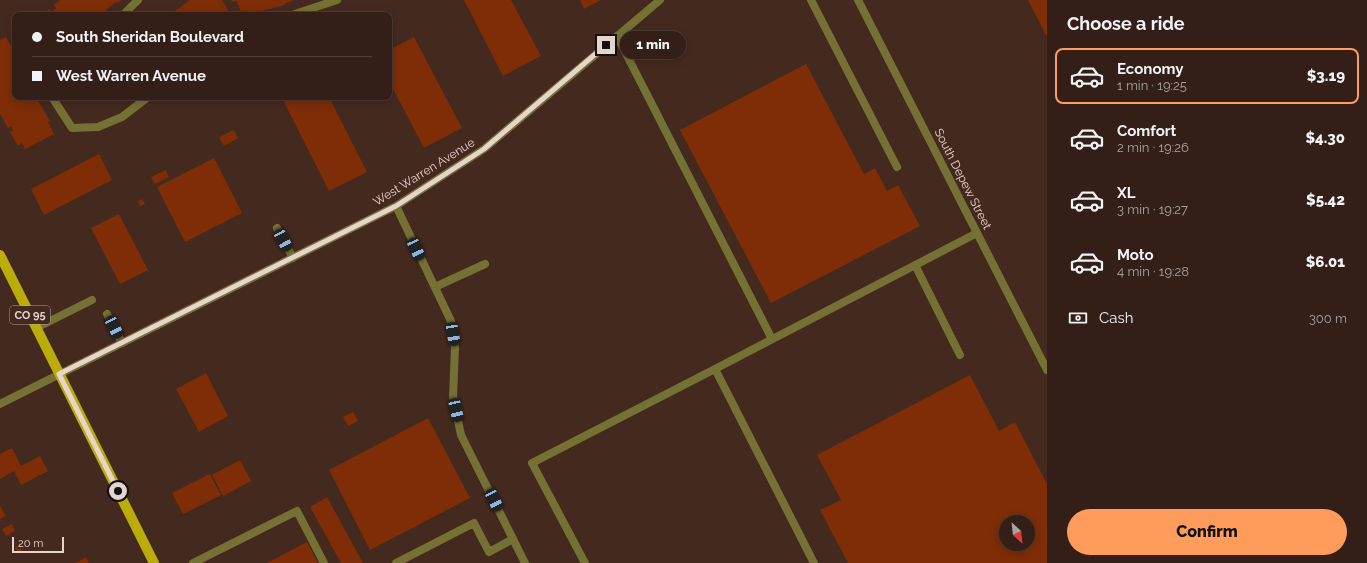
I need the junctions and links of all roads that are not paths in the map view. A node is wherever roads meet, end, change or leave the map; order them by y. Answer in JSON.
{"nodes":[{"id":1,"x":138,"y":0,"type":"edge"},
{"id":2,"x":337,"y":0,"type":"edge"},
{"id":3,"x":660,"y":0,"type":"edge"},
{"id":4,"x":811,"y":0,"type":"edge"},
{"id":5,"x":858,"y":0,"type":"edge"},
{"id":6,"x":127,"y":12,"type":"edge"},
{"id":7,"x":301,"y":12,"type":"edge"},
{"id":8,"x":617,"y":36,"type":"junction"},
{"id":9,"x":54,"y":100,"type":"edge"},
{"id":10,"x":144,"y":100,"type":"edge"},
{"id":11,"x":897,"y":167,"type":"dead end"},
{"id":12,"x":396,"y":206,"type":"junction"},
{"id":13,"x":277,"y":228,"type":"dead end"},
{"id":14,"x":977,"y":233,"type":"junction"},
{"id":15,"x":0,"y":255,"type":"edge"},
{"id":16,"x":293,"y":258,"type":"junction"},
{"id":17,"x":485,"y":264,"type":"dead end"},
{"id":18,"x":915,"y":265,"type":"junction"},
{"id":19,"x":435,"y":288,"type":"junction"},
{"id":20,"x":92,"y":300,"type":"dead end"},
{"id":21,"x":107,"y":314,"type":"dead end"},
{"id":22,"x":36,"y":328,"type":"junction"},
{"id":23,"x":772,"y":339,"type":"junction"},
{"id":24,"x":122,"y":343,"type":"junction"},
{"id":25,"x":960,"y":355,"type":"dead end"},
{"id":26,"x":715,"y":369,"type":"junction"},
{"id":27,"x":1047,"y":370,"type":"edge"},
{"id":28,"x":59,"y":374,"type":"junction"},
{"id":29,"x":0,"y":404,"type":"edge"},
{"id":30,"x":513,"y":539,"type":"junction"},
{"id":31,"x":154,"y":563,"type":"edge"},
{"id":32,"x":193,"y":563,"type":"edge"},
{"id":33,"x":324,"y":563,"type":"edge"},
{"id":34,"x":396,"y":563,"type":"edge"},
{"id":35,"x":525,"y":563,"type":"edge"},
{"id":36,"x":585,"y":563,"type":"edge"},
{"id":37,"x":814,"y":563,"type":"edge"}],
"edges":[{"from":1,"to":6,"type":"street"},
{"from":2,"to":7,"type":"street"},
{"from":3,"to":8,"type":"street","name":"West Warren Avenue"},
{"from":4,"to":11,"type":"street"},
{"from":5,"to":14,"type":"street","name":"South Depew Street"},
{"from":8,"to":12,"type":"street","name":"West Warren Avenue"},
{"from":8,"to":23,"type":"street"},
{"from":9,"to":10,"type":"street"},
{"from":12,"to":16,"type":"street","name":"West Warren Avenue"},
{"from":12,"to":19,"type":"street"},
{"from":13,"to":16,"type":"street"},
{"from":14,"to":18,"type":"street"},
{"from":14,"to":27,"type":"street","name":"South Depew Street"},
{"from":15,"to":22,"type":"main road","number":"CO 95"},
{"from":16,"to":24,"type":"street","name":"West Warren Avenue"},
{"from":17,"to":19,"type":"street"},
{"from":18,"to":23,"type":"street"},
{"from":18,"to":25,"type":"street"},
{"from":19,"to":30,"type":"street"},
{"from":20,"to":22,"type":"street"},
{"from":21,"to":24,"type":"street"},
{"from":22,"to":28,"type":"main road","number":"CO 95"},
{"from":23,"to":26,"type":"street"},
{"from":24,"to":28,"type":"street","name":"West Warren Avenue"},
{"from":26,"to":36,"type":"street"},
{"from":26,"to":37,"type":"street"},
{"from":28,"to":29,"type":"street","name":"West Warren Avenue"},
{"from":28,"to":31,"type":"main road","number":"CO 95"},
{"from":30,"to":34,"type":"street"},
{"from":30,"to":35,"type":"street"},
{"from":32,"to":33,"type":"street"}]}
